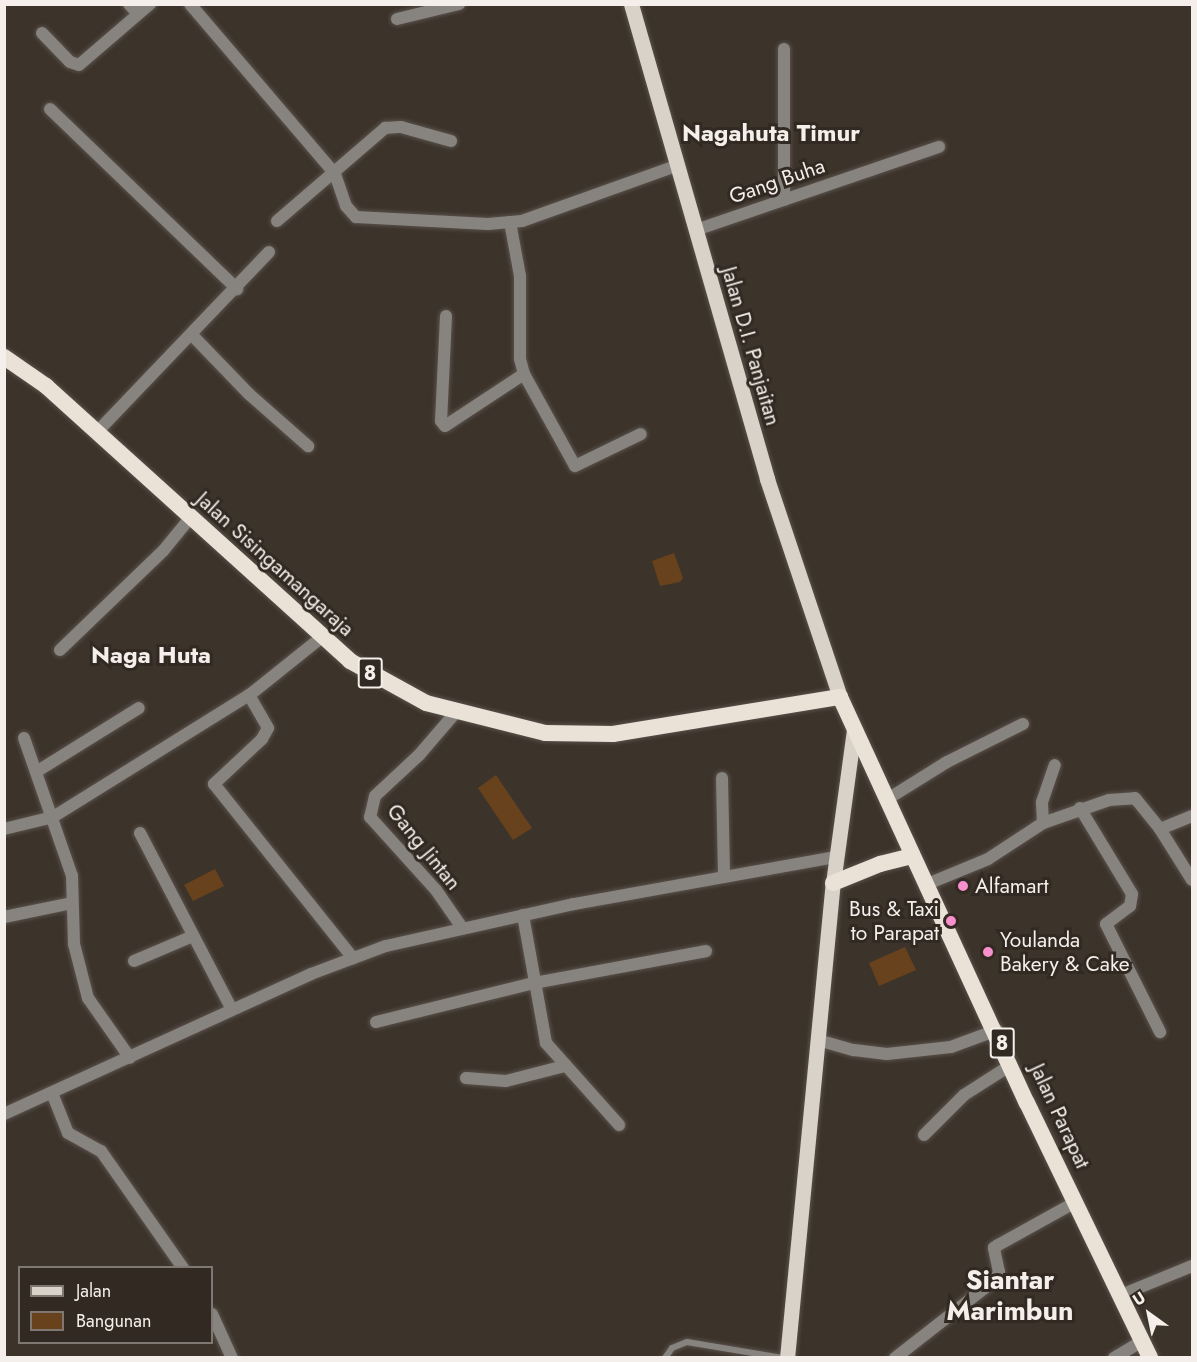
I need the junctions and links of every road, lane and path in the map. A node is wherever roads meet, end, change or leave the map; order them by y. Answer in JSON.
{"nodes":[{"id":1,"x":129,"y":4,"type":"edge"},
{"id":2,"x":150,"y":4,"type":"edge"},
{"id":3,"x":190,"y":4,"type":"edge"},
{"id":4,"x":459,"y":4,"type":"edge"},
{"id":5,"x":632,"y":4,"type":"edge"},
{"id":6,"x":138,"y":14,"type":"junction"},
{"id":7,"x":397,"y":19,"type":"dead end"},
{"id":8,"x":42,"y":33,"type":"dead end"},
{"id":9,"x":784,"y":49,"type":"dead end"},
{"id":10,"x":50,"y":109,"type":"dead end"},
{"id":11,"x":451,"y":141,"type":"dead end"},
{"id":12,"x":939,"y":147,"type":"dead end"},
{"id":13,"x":678,"y":165,"type":"junction"},
{"id":14,"x":335,"y":174,"type":"junction"},
{"id":15,"x":784,"y":200,"type":"junction"},
{"id":16,"x":277,"y":221,"type":"dead end"},
{"id":17,"x":510,"y":222,"type":"junction"},
{"id":18,"x":696,"y":230,"type":"junction"},
{"id":19,"x":269,"y":252,"type":"dead end"},
{"id":20,"x":237,"y":289,"type":"junction"},
{"id":21,"x":446,"y":316,"type":"dead end"},
{"id":22,"x":192,"y":335,"type":"junction"},
{"id":23,"x":4,"y":357,"type":"edge"},
{"id":24,"x":524,"y":374,"type":"junction"},
{"id":25,"x":97,"y":432,"type":"junction"},
{"id":26,"x":641,"y":434,"type":"dead end"},
{"id":27,"x":308,"y":446,"type":"dead end"},
{"id":28,"x":190,"y":518,"type":"junction"},
{"id":29,"x":322,"y":637,"type":"junction"},
{"id":30,"x":60,"y":650,"type":"dead end"},
{"id":31,"x":249,"y":695,"type":"junction"},
{"id":32,"x":840,"y":696,"type":"junction"},
{"id":33,"x":139,"y":708,"type":"dead end"},
{"id":34,"x":456,"y":712,"type":"junction"},
{"id":35,"x":1023,"y":724,"type":"dead end"},
{"id":36,"x":854,"y":729,"type":"junction"},
{"id":37,"x":24,"y":738,"type":"dead end"},
{"id":38,"x":1055,"y":765,"type":"dead end"},
{"id":39,"x":36,"y":772,"type":"junction"},
{"id":40,"x":722,"y":778,"type":"dead end"},
{"id":41,"x":886,"y":800,"type":"junction"},
{"id":42,"x":1080,"y":808,"type":"junction"},
{"id":43,"x":1192,"y":816,"type":"edge"},
{"id":44,"x":53,"y":817,"type":"junction"},
{"id":45,"x":1043,"y":822,"type":"junction"},
{"id":46,"x":4,"y":829,"type":"edge"},
{"id":47,"x":1160,"y":829,"type":"junction"},
{"id":48,"x":140,"y":833,"type":"dead end"},
{"id":49,"x":912,"y":856,"type":"junction"},
{"id":50,"x":836,"y":857,"type":"junction"},
{"id":51,"x":724,"y":877,"type":"junction"},
{"id":52,"x":1192,"y":880,"type":"edge"},
{"id":53,"x":833,"y":883,"type":"junction"},
{"id":54,"x":925,"y":885,"type":"junction"},
{"id":55,"x":72,"y":903,"type":"junction"},
{"id":56,"x":523,"y":915,"type":"junction"},
{"id":57,"x":4,"y":917,"type":"edge"},
{"id":58,"x":463,"y":929,"type":"junction"},
{"id":59,"x":193,"y":936,"type":"junction"},
{"id":60,"x":706,"y":951,"type":"dead end"},
{"id":61,"x":353,"y":958,"type":"junction"},
{"id":62,"x":134,"y":961,"type":"dead end"},
{"id":63,"x":534,"y":983,"type":"junction"},
{"id":64,"x":232,"y":1010,"type":"junction"},
{"id":65,"x":376,"y":1022,"type":"dead end"},
{"id":66,"x":997,"y":1030,"type":"junction"},
{"id":67,"x":1160,"y":1032,"type":"dead end"},
{"id":68,"x":818,"y":1040,"type":"junction"},
{"id":69,"x":130,"y":1058,"type":"junction"},
{"id":70,"x":1011,"y":1065,"type":"junction"},
{"id":71,"x":565,"y":1066,"type":"junction"},
{"id":72,"x":466,"y":1078,"type":"dead end"},
{"id":73,"x":52,"y":1093,"type":"junction"},
{"id":74,"x":4,"y":1114,"type":"edge"},
{"id":75,"x":619,"y":1125,"type":"dead end"},
{"id":76,"x":924,"y":1135,"type":"dead end"},
{"id":77,"x":1076,"y":1202,"type":"junction"},
{"id":78,"x":182,"y":1266,"type":"edge"},
{"id":79,"x":1192,"y":1266,"type":"edge"},
{"id":80,"x":1121,"y":1295,"type":"junction"},
{"id":81,"x":213,"y":1316,"type":"edge"},
{"id":82,"x":1142,"y":1341,"type":"junction"},
{"id":83,"x":232,"y":1358,"type":"edge"},
{"id":84,"x":665,"y":1358,"type":"edge"},
{"id":85,"x":785,"y":1358,"type":"edge"},
{"id":86,"x":894,"y":1358,"type":"edge"},
{"id":87,"x":1114,"y":1358,"type":"edge"},
{"id":88,"x":1150,"y":1358,"type":"edge"}],
"edges":[{"from":1,"to":6,"type":"street"},
{"from":2,"to":6,"type":"street"},
{"from":3,"to":14,"type":"street"},
{"from":4,"to":7,"type":"street"},
{"from":5,"to":13,"type":"main road","name":"Jalan D.I. Panjaitan"},
{"from":6,"to":8,"type":"street"},
{"from":9,"to":15,"type":"street"},
{"from":10,"to":20,"type":"street"},
{"from":11,"to":14,"type":"street"},
{"from":12,"to":15,"type":"street","name":"Gang Buha"},
{"from":13,"to":17,"type":"street"},
{"from":13,"to":18,"type":"main road","name":"Jalan D.I. Panjaitan"},
{"from":14,"to":16,"type":"street"},
{"from":14,"to":17,"type":"street"},
{"from":15,"to":18,"type":"street","name":"Gang Buha"},
{"from":17,"to":24,"type":"street"},
{"from":18,"to":32,"type":"main road","name":"Jalan D.I. Panjaitan"},
{"from":19,"to":20,"type":"street"},
{"from":20,"to":22,"type":"street"},
{"from":21,"to":24,"type":"street"},
{"from":22,"to":25,"type":"street"},
{"from":22,"to":27,"type":"street"},
{"from":23,"to":25,"type":"highway","name":"Jalan Sisingamangaraja","number":"8"},
{"from":24,"to":26,"type":"street"},
{"from":25,"to":28,"type":"highway","name":"Jalan Sisingamangaraja","number":"8"},
{"from":28,"to":29,"type":"highway","name":"Jalan Sisingamangaraja","number":"8"},
{"from":28,"to":30,"type":"street"},
{"from":29,"to":31,"type":"street"},
{"from":29,"to":34,"type":"highway","name":"Jalan Sisingamangaraja","number":"8"},
{"from":31,"to":44,"type":"street"},
{"from":31,"to":61,"type":"street"},
{"from":32,"to":34,"type":"highway","name":"Jalan Sisingamangaraja","number":"8"},
{"from":32,"to":36,"type":"highway","name":"Jalan Parapat","number":"8"},
{"from":33,"to":39,"type":"street"},
{"from":34,"to":58,"type":"street","name":"Gang Jintan"},
{"from":35,"to":41,"type":"street"},
{"from":36,"to":41,"type":"highway","name":"Jalan Parapat","number":"8"},
{"from":36,"to":50,"type":"main road"},
{"from":37,"to":39,"type":"street"},
{"from":38,"to":45,"type":"street"},
{"from":39,"to":44,"type":"street"},
{"from":40,"to":51,"type":"street"},
{"from":41,"to":49,"type":"highway","name":"Jalan Parapat","number":"8"},
{"from":42,"to":45,"type":"street"},
{"from":42,"to":47,"type":"street"},
{"from":42,"to":67,"type":"street"},
{"from":43,"to":47,"type":"street"},
{"from":44,"to":46,"type":"street"},
{"from":44,"to":55,"type":"street"},
{"from":45,"to":54,"type":"street"},
{"from":47,"to":52,"type":"street"},
{"from":48,"to":59,"type":"street"},
{"from":49,"to":53,"type":"highway"},
{"from":49,"to":54,"type":"highway","name":"Jalan Parapat","number":"8"},
{"from":50,"to":51,"type":"street"},
{"from":50,"to":53,"type":"main road"},
{"from":51,"to":56,"type":"street"},
{"from":53,"to":68,"type":"main road"},
{"from":54,"to":66,"type":"highway","name":"Jalan Parapat","number":"8"},
{"from":55,"to":57,"type":"street"},
{"from":55,"to":69,"type":"street"},
{"from":56,"to":58,"type":"street"},
{"from":56,"to":63,"type":"street"},
{"from":58,"to":61,"type":"street"},
{"from":59,"to":62,"type":"street"},
{"from":59,"to":64,"type":"street"},
{"from":60,"to":63,"type":"street"},
{"from":61,"to":64,"type":"street"},
{"from":63,"to":65,"type":"street"},
{"from":63,"to":71,"type":"street"},
{"from":64,"to":69,"type":"street"},
{"from":66,"to":68,"type":"street"},
{"from":66,"to":70,"type":"highway","name":"Jalan Parapat","number":"8"},
{"from":68,"to":85,"type":"main road"},
{"from":69,"to":73,"type":"street"},
{"from":70,"to":76,"type":"street"},
{"from":70,"to":77,"type":"highway","name":"Jalan Parapat","number":"8"},
{"from":71,"to":72,"type":"street"},
{"from":71,"to":75,"type":"street"},
{"from":73,"to":74,"type":"street"},
{"from":73,"to":78,"type":"street"},
{"from":77,"to":80,"type":"highway","name":"Jalan Parapat","number":"8"},
{"from":77,"to":86,"type":"street"},
{"from":79,"to":80,"type":"street"},
{"from":80,"to":82,"type":"highway","name":"Jalan Parapat","number":"8"},
{"from":81,"to":83,"type":"street"},
{"from":82,"to":87,"type":"street"},
{"from":82,"to":88,"type":"highway","name":"Jalan Parapat","number":"8"},
{"from":84,"to":85,"type":"lane"}]}
